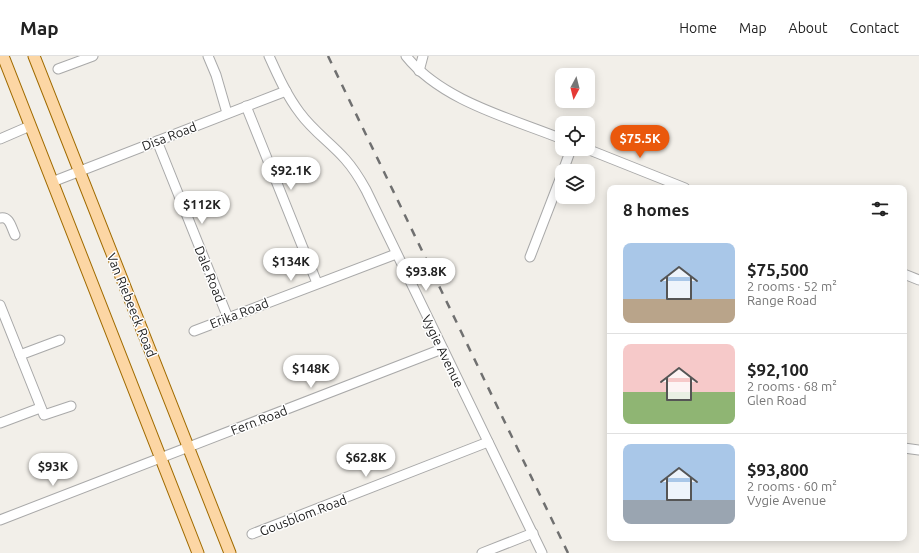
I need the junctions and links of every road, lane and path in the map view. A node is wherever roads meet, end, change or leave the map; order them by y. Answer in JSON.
{"nodes":[{"id":1,"x":3,"y":56,"type":"edge"},
{"id":2,"x":34,"y":56,"type":"edge"},
{"id":3,"x":94,"y":56,"type":"edge"},
{"id":4,"x":208,"y":56,"type":"edge"},
{"id":5,"x":269,"y":56,"type":"edge"},
{"id":6,"x":406,"y":56,"type":"edge"},
{"id":7,"x":423,"y":56,"type":"edge"},
{"id":8,"x":58,"y":69,"type":"dead end"},
{"id":9,"x":420,"y":71,"type":"junction"},
{"id":10,"x":286,"y":92,"type":"junction"},
{"id":11,"x":246,"y":106,"type":"junction"},
{"id":12,"x":227,"y":113,"type":"junction"},
{"id":13,"x":30,"y":126,"type":"junction"},
{"id":14,"x":555,"y":136,"type":"edge"},
{"id":15,"x":0,"y":139,"type":"edge"},
{"id":16,"x":157,"y":141,"type":"junction"},
{"id":17,"x":595,"y":152,"type":"edge"},
{"id":18,"x":80,"y":171,"type":"junction"},
{"id":19,"x":52,"y":182,"type":"junction"},
{"id":20,"x":678,"y":185,"type":"edge"},
{"id":21,"x":555,"y":191,"type":"edge"},
{"id":22,"x":0,"y":218,"type":"edge"},
{"id":23,"x":15,"y":235,"type":"dead end"},
{"id":24,"x":396,"y":254,"type":"junction"},
{"id":25,"x":530,"y":257,"type":"dead end"},
{"id":26,"x":907,"y":275,"type":"edge"},
{"id":27,"x":919,"y":280,"type":"edge"},
{"id":28,"x":317,"y":283,"type":"junction"},
{"id":29,"x":0,"y":305,"type":"edge"},
{"id":30,"x":228,"y":318,"type":"junction"},
{"id":31,"x":194,"y":331,"type":"dead end"},
{"id":32,"x":60,"y":340,"type":"dead end"},
{"id":33,"x":442,"y":349,"type":"junction"},
{"id":34,"x":20,"y":355,"type":"junction"},
{"id":35,"x":71,"y":406,"type":"dead end"},
{"id":36,"x":40,"y":408,"type":"junction"},
{"id":37,"x":0,"y":423,"type":"edge"},
{"id":38,"x":488,"y":442,"type":"junction"},
{"id":39,"x":189,"y":448,"type":"junction"},
{"id":40,"x":907,"y":448,"type":"edge"},
{"id":41,"x":919,"y":450,"type":"edge"},
{"id":42,"x":160,"y":458,"type":"junction"},
{"id":43,"x":0,"y":520,"type":"edge"},
{"id":44,"x":532,"y":533,"type":"junction"},
{"id":45,"x":252,"y":534,"type":"dead end"},
{"id":46,"x":198,"y":553,"type":"edge"},
{"id":47,"x":230,"y":553,"type":"edge"},
{"id":48,"x":482,"y":553,"type":"edge"},
{"id":49,"x":542,"y":553,"type":"edge"}],
"edges":[{"from":1,"to":13,"type":"main road"},
{"from":2,"to":18,"type":"main road","name":"Van Riebeeck Road"},
{"from":3,"to":8,"type":"street"},
{"from":4,"to":12,"type":"street"},
{"from":5,"to":10,"type":"street","name":"Vygie Avenue"},
{"from":6,"to":9,"type":"street"},
{"from":7,"to":9,"type":"street"},
{"from":9,"to":14,"type":"street"},
{"from":10,"to":11,"type":"street","name":"Disa Road"},
{"from":10,"to":24,"type":"street","name":"Vygie Avenue"},
{"from":11,"to":12,"type":"street","name":"Disa Road"},
{"from":11,"to":28,"type":"street"},
{"from":12,"to":16,"type":"street","name":"Disa Road"},
{"from":13,"to":15,"type":"street"},
{"from":13,"to":19,"type":"main road"},
{"from":16,"to":18,"type":"street","name":"Disa Road"},
{"from":16,"to":30,"type":"street","name":"Dale Road"},
{"from":17,"to":20,"type":"street"},
{"from":18,"to":19,"type":"street","name":"Disa Road"},
{"from":18,"to":39,"type":"main road","name":"Van Riebeeck Road"},
{"from":19,"to":42,"type":"main road"},
{"from":21,"to":25,"type":"street"},
{"from":22,"to":23,"type":"street"},
{"from":24,"to":28,"type":"street","name":"Erika Road"},
{"from":24,"to":33,"type":"street","name":"Vygie Avenue"},
{"from":26,"to":27,"type":"street"},
{"from":28,"to":30,"type":"street","name":"Erika Road"},
{"from":29,"to":34,"type":"street"},
{"from":30,"to":31,"type":"street","name":"Erika Road"},
{"from":32,"to":34,"type":"street"},
{"from":33,"to":38,"type":"street","name":"Vygie Avenue"},
{"from":33,"to":39,"type":"street","name":"Fern Road"},
{"from":34,"to":36,"type":"street"},
{"from":35,"to":36,"type":"street"},
{"from":36,"to":37,"type":"street"},
{"from":38,"to":44,"type":"street","name":"Vygie Avenue"},
{"from":38,"to":45,"type":"street","name":"Gousblom Road"},
{"from":39,"to":42,"type":"street","name":"Fern Road"},
{"from":39,"to":47,"type":"main road","name":"Van Riebeeck Road"},
{"from":40,"to":41,"type":"street"},
{"from":42,"to":43,"type":"street","name":"Fern Road"},
{"from":42,"to":46,"type":"main road"},
{"from":44,"to":48,"type":"street"},
{"from":44,"to":49,"type":"street","name":"Vygie Avenue"}]}
